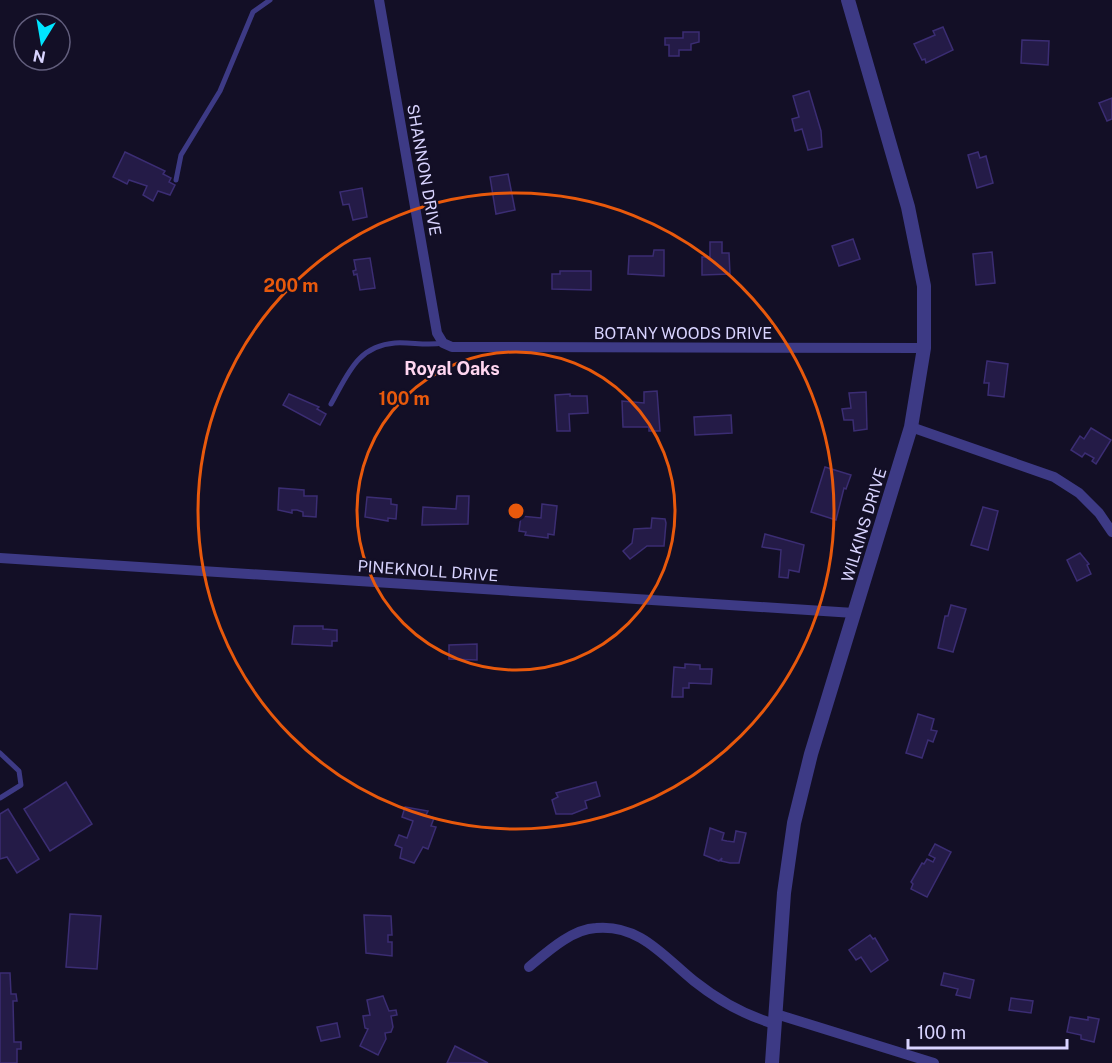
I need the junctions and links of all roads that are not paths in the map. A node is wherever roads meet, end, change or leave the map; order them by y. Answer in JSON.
{"nodes":[{"id":1,"x":270,"y":0,"type":"edge"},
{"id":2,"x":379,"y":0,"type":"edge"},
{"id":3,"x":848,"y":0,"type":"edge"},
{"id":4,"x":176,"y":180,"type":"dead end"},
{"id":5,"x":442,"y":344,"type":"junction"},
{"id":6,"x":924,"y":348,"type":"junction"},
{"id":7,"x":331,"y":404,"type":"dead end"},
{"id":8,"x":911,"y":427,"type":"junction"},
{"id":9,"x":1112,"y":532,"type":"edge"},
{"id":10,"x":0,"y":558,"type":"edge"},
{"id":11,"x":854,"y":613,"type":"junction"},
{"id":12,"x":0,"y":753,"type":"edge"},
{"id":13,"x":0,"y":798,"type":"edge"},
{"id":14,"x":529,"y":967,"type":"dead end"},
{"id":15,"x":776,"y":1019,"type":"junction"},
{"id":16,"x":772,"y":1063,"type":"edge"},
{"id":17,"x":933,"y":1063,"type":"edge"}],
"edges":[{"from":1,"to":4,"type":"lane"},
{"from":2,"to":5,"type":"street","name":"SHANNON DRIVE"},
{"from":3,"to":6,"type":"street","name":"WILKINS DRIVE"},
{"from":5,"to":6,"type":"street","name":"BOTANY WOODS DRIVE"},
{"from":5,"to":7,"type":"lane"},
{"from":6,"to":8,"type":"street","name":"WILKINS DRIVE"},
{"from":8,"to":9,"type":"street"},
{"from":8,"to":11,"type":"street","name":"WILKINS DRIVE"},
{"from":10,"to":11,"type":"street","name":"PINEKNOLL DRIVE"},
{"from":11,"to":15,"type":"street","name":"WILKINS DRIVE"},
{"from":12,"to":13,"type":"lane"},
{"from":14,"to":15,"type":"street"},
{"from":15,"to":16,"type":"street","name":"WILKINS DRIVE"},
{"from":15,"to":17,"type":"street"}]}
